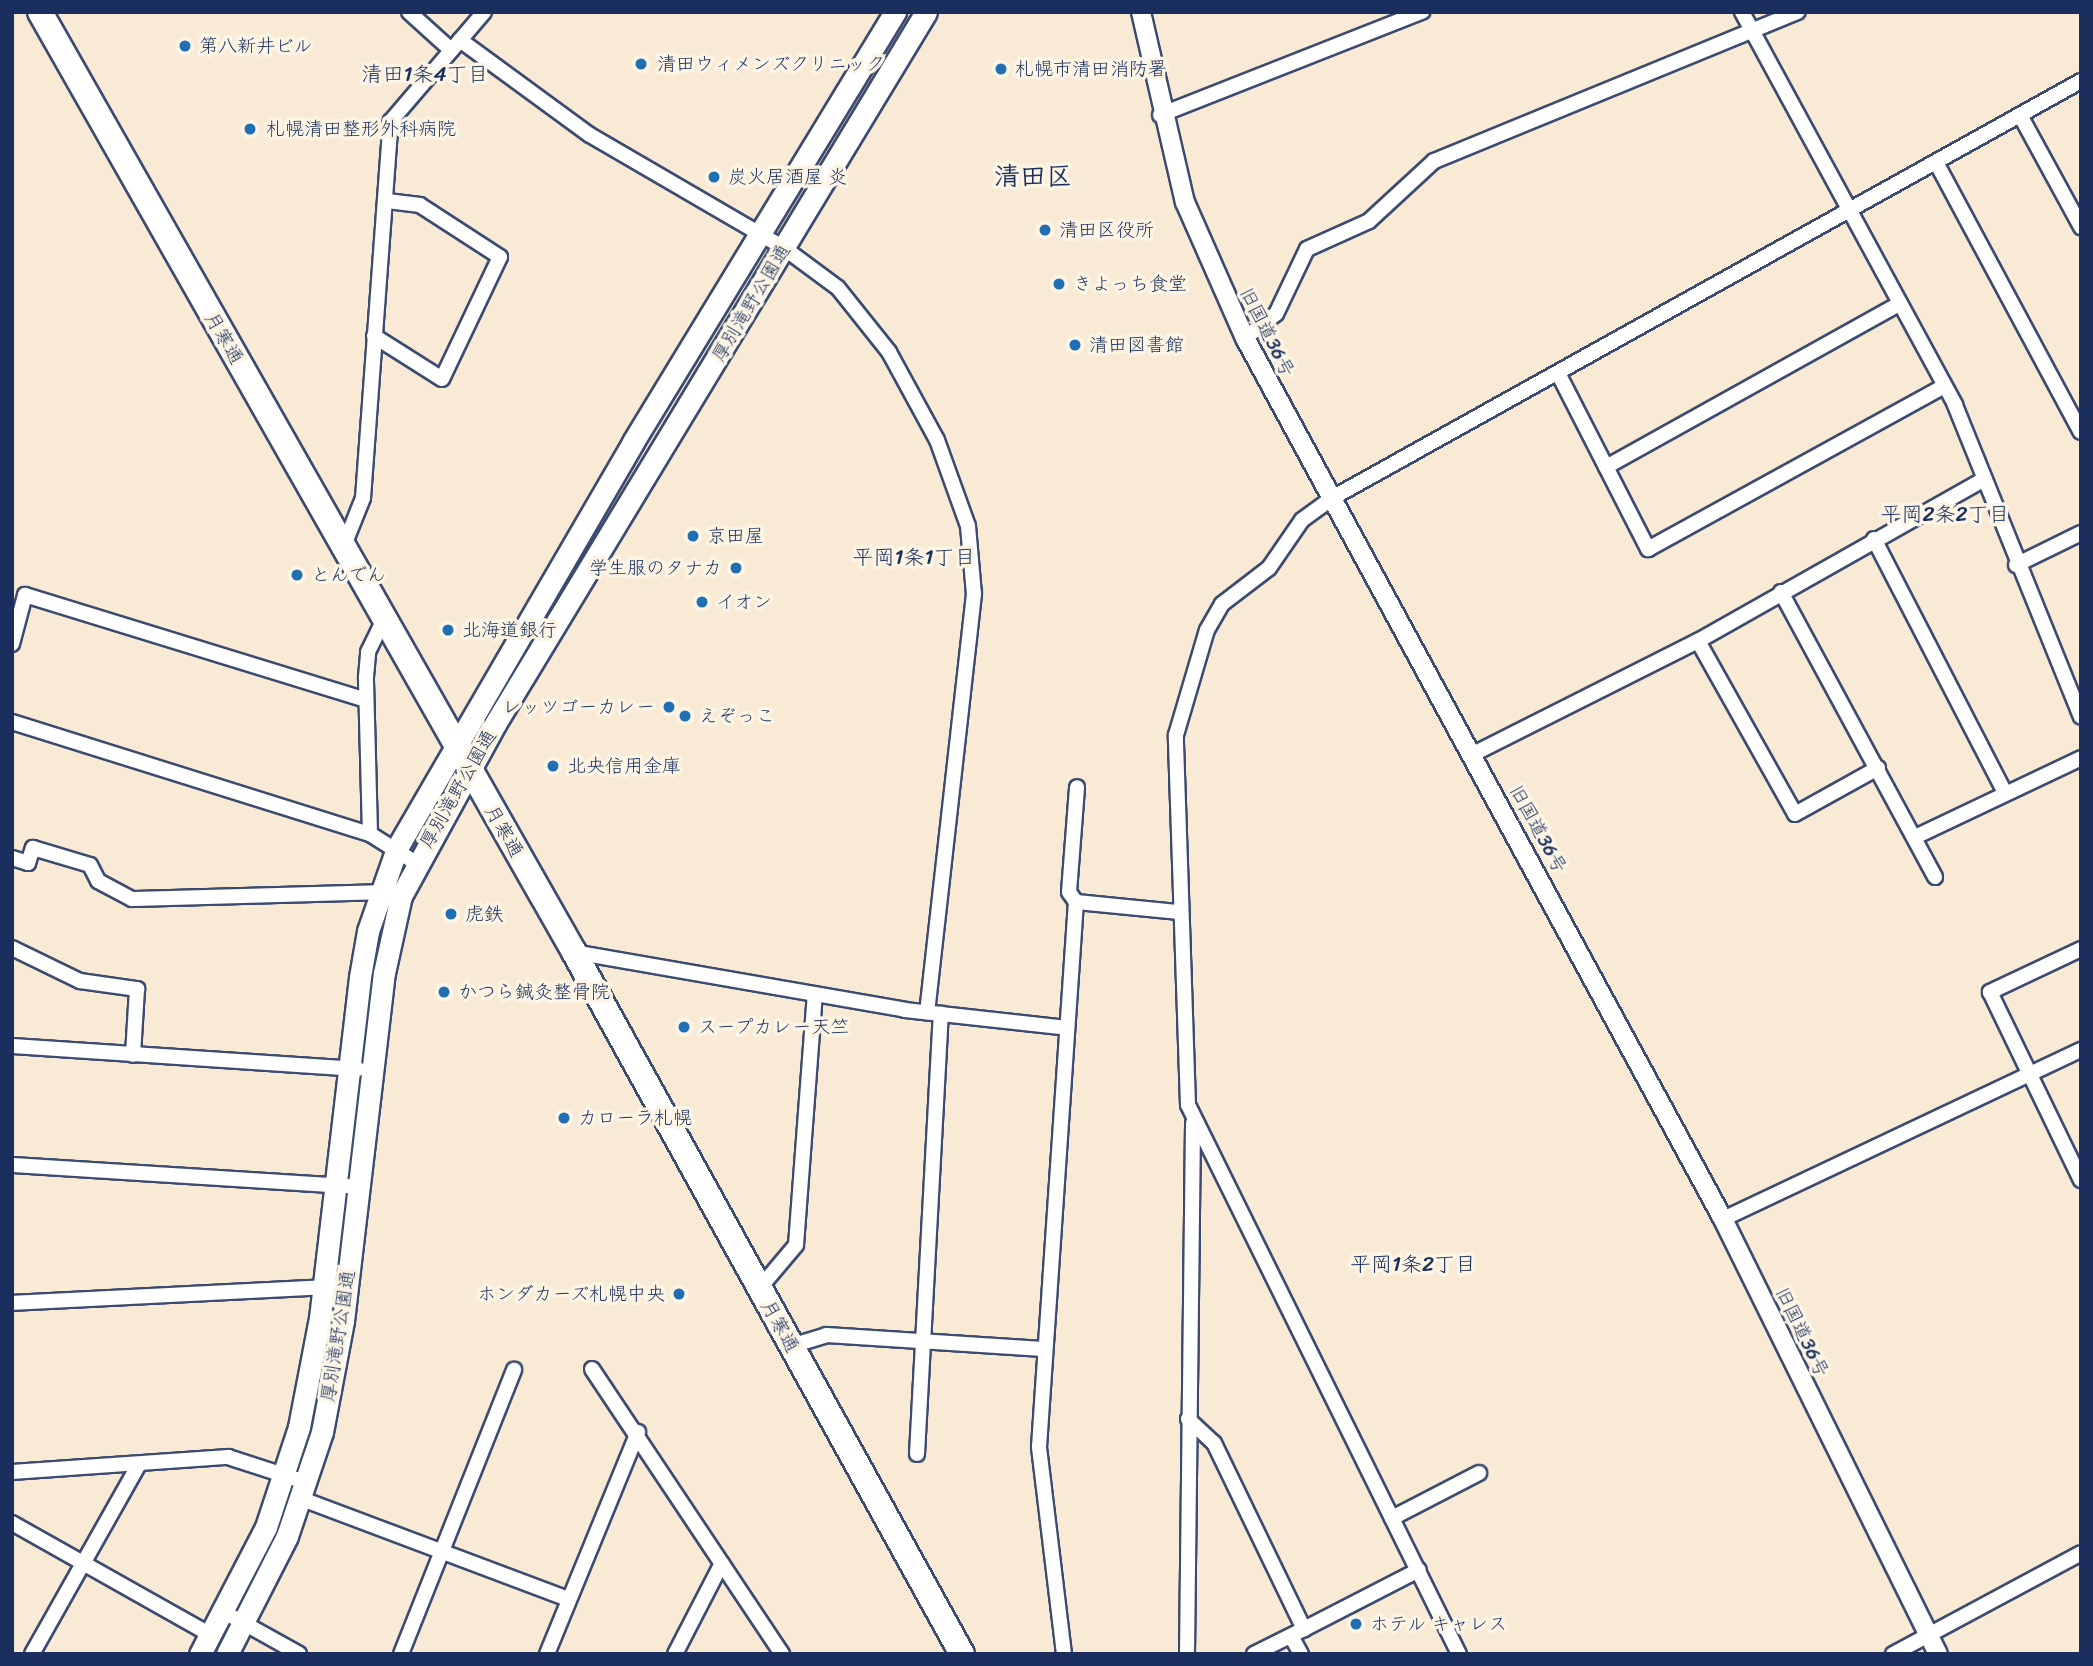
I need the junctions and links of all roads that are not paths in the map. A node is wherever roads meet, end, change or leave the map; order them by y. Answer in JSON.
{"nodes":[{"id":1,"x":40,"y":12,"type":"edge"},
{"id":2,"x":410,"y":12,"type":"edge"},
{"id":3,"x":485,"y":12,"type":"edge"},
{"id":4,"x":895,"y":12,"type":"edge"},
{"id":5,"x":926,"y":12,"type":"edge"},
{"id":6,"x":1141,"y":12,"type":"edge"},
{"id":7,"x":1422,"y":12,"type":"edge"},
{"id":8,"x":1742,"y":12,"type":"edge"},
{"id":9,"x":1798,"y":12,"type":"edge"},
{"id":10,"x":1752,"y":31,"type":"junction"},
{"id":11,"x":456,"y":45,"type":"junction"},
{"id":12,"x":2081,"y":81,"type":"edge"},
{"id":13,"x":2020,"y":115,"type":"junction"},
{"id":14,"x":1160,"y":116,"type":"junction"},
{"id":15,"x":1937,"y":164,"type":"junction"},
{"id":16,"x":385,"y":201,"type":"junction"},
{"id":17,"x":1850,"y":213,"type":"junction"},
{"id":18,"x":2081,"y":227,"type":"edge"},
{"id":19,"x":761,"y":236,"type":"junction"},
{"id":20,"x":784,"y":248,"type":"junction"},
{"id":21,"x":1899,"y":304,"type":"junction"},
{"id":22,"x":374,"y":336,"type":"junction"},
{"id":23,"x":1245,"y":338,"type":"junction"},
{"id":24,"x":1558,"y":373,"type":"junction"},
{"id":25,"x":1944,"y":386,"type":"junction"},
{"id":26,"x":2081,"y":432,"type":"edge"},
{"id":27,"x":620,"y":466,"type":"junction"},
{"id":28,"x":1606,"y":467,"type":"junction"},
{"id":29,"x":1984,"y":478,"type":"junction"},
{"id":30,"x":643,"y":479,"type":"junction"},
{"id":31,"x":1332,"y":498,"type":"junction"},
{"id":32,"x":2081,"y":533,"type":"edge"},
{"id":33,"x":1874,"y":539,"type":"junction"},
{"id":34,"x":343,"y":548,"type":"junction"},
{"id":35,"x":2016,"y":565,"type":"junction"},
{"id":36,"x":1781,"y":593,"type":"junction"},
{"id":37,"x":384,"y":619,"type":"junction"},
{"id":38,"x":1698,"y":641,"type":"junction"},
{"id":39,"x":12,"y":645,"type":"edge"},
{"id":40,"x":366,"y":700,"type":"junction"},
{"id":41,"x":2081,"y":717,"type":"edge"},
{"id":42,"x":12,"y":722,"type":"edge"},
{"id":43,"x":457,"y":746,"type":"junction"},
{"id":44,"x":1473,"y":754,"type":"junction"},
{"id":45,"x":2081,"y":758,"type":"edge"},
{"id":46,"x":469,"y":768,"type":"junction"},
{"id":47,"x":1878,"y":768,"type":"junction"},
{"id":48,"x":1077,"y":787,"type":"dead end"},
{"id":49,"x":2004,"y":791,"type":"junction"},
{"id":50,"x":370,"y":834,"type":"junction"},
{"id":51,"x":1915,"y":837,"type":"junction"},
{"id":52,"x":397,"y":848,"type":"junction"},
{"id":53,"x":12,"y":858,"type":"edge"},
{"id":54,"x":416,"y":863,"type":"junction"},
{"id":55,"x":1936,"y":877,"type":"dead end"},
{"id":56,"x":380,"y":892,"type":"junction"},
{"id":57,"x":1076,"y":902,"type":"junction"},
{"id":58,"x":1178,"y":912,"type":"junction"},
{"id":59,"x":12,"y":948,"type":"edge"},
{"id":60,"x":2081,"y":949,"type":"edge"},
{"id":61,"x":574,"y":952,"type":"junction"},
{"id":62,"x":815,"y":995,"type":"junction"},
{"id":63,"x":934,"y":1013,"type":"junction"},
{"id":64,"x":1067,"y":1028,"type":"junction"},
{"id":65,"x":12,"y":1046,"type":"edge"},
{"id":66,"x":2081,"y":1050,"type":"edge"},
{"id":67,"x":133,"y":1055,"type":"junction"},
{"id":68,"x":349,"y":1068,"type":"junction"},
{"id":69,"x":373,"y":1070,"type":"junction"},
{"id":70,"x":2026,"y":1075,"type":"junction"},
{"id":71,"x":1193,"y":1123,"type":"junction"},
{"id":72,"x":12,"y":1165,"type":"edge"},
{"id":73,"x":2081,"y":1180,"type":"edge"},
{"id":74,"x":335,"y":1185,"type":"junction"},
{"id":75,"x":358,"y":1187,"type":"junction"},
{"id":76,"x":1723,"y":1219,"type":"junction"},
{"id":77,"x":347,"y":1286,"type":"junction"},
{"id":78,"x":323,"y":1287,"type":"junction"},
{"id":79,"x":759,"y":1289,"type":"junction"},
{"id":80,"x":12,"y":1303,"type":"edge"},
{"id":81,"x":921,"y":1337,"type":"junction"},
{"id":82,"x":791,"y":1346,"type":"junction"},
{"id":83,"x":1044,"y":1349,"type":"junction"},
{"id":84,"x":592,"y":1369,"type":"dead end"},
{"id":85,"x":514,"y":1370,"type":"dead end"},
{"id":86,"x":1188,"y":1419,"type":"junction"},
{"id":87,"x":638,"y":1432,"type":"junction"},
{"id":88,"x":917,"y":1454,"type":"dead end"},
{"id":89,"x":138,"y":1466,"type":"junction"},
{"id":90,"x":12,"y":1472,"type":"edge"},
{"id":91,"x":1479,"y":1474,"type":"dead end"},
{"id":92,"x":286,"y":1475,"type":"junction"},
{"id":93,"x":305,"y":1491,"type":"junction"},
{"id":94,"x":1392,"y":1518,"type":"junction"},
{"id":95,"x":12,"y":1523,"type":"edge"},
{"id":96,"x":442,"y":1551,"type":"junction"},
{"id":97,"x":2081,"y":1553,"type":"edge"},
{"id":98,"x":722,"y":1563,"type":"junction"},
{"id":99,"x":82,"y":1566,"type":"junction"},
{"id":100,"x":1419,"y":1570,"type":"junction"},
{"id":101,"x":568,"y":1599,"type":"junction"},
{"id":102,"x":224,"y":1612,"type":"junction"},
{"id":103,"x":244,"y":1623,"type":"junction"},
{"id":104,"x":1297,"y":1632,"type":"junction"},
{"id":105,"x":211,"y":1635,"type":"junction"},
{"id":106,"x":1929,"y":1636,"type":"junction"},
{"id":107,"x":32,"y":1654,"type":"edge"},
{"id":108,"x":200,"y":1654,"type":"edge"},
{"id":109,"x":227,"y":1654,"type":"edge"},
{"id":110,"x":299,"y":1654,"type":"edge"},
{"id":111,"x":401,"y":1654,"type":"edge"},
{"id":112,"x":547,"y":1654,"type":"edge"},
{"id":113,"x":675,"y":1654,"type":"edge"},
{"id":114,"x":782,"y":1654,"type":"edge"},
{"id":115,"x":962,"y":1654,"type":"edge"},
{"id":116,"x":1064,"y":1654,"type":"edge"},
{"id":117,"x":1188,"y":1654,"type":"edge"},
{"id":118,"x":1254,"y":1654,"type":"edge"},
{"id":119,"x":1301,"y":1654,"type":"edge"},
{"id":120,"x":1459,"y":1654,"type":"edge"},
{"id":121,"x":1893,"y":1654,"type":"edge"},
{"id":122,"x":1938,"y":1654,"type":"edge"}],
"edges":[{"from":1,"to":34,"type":"highway","name":"月寒通"},
{"from":2,"to":11,"type":"street"},
{"from":3,"to":11,"type":"street"},
{"from":4,"to":19,"type":"main road","name":"厚別滝野公園通"},
{"from":5,"to":20,"type":"main road","name":"厚別滝野公園通"},
{"from":6,"to":14,"type":"street","name":"旧国道36号"},
{"from":7,"to":14,"type":"street"},
{"from":8,"to":10,"type":"street"},
{"from":9,"to":10,"type":"street"},
{"from":10,"to":17,"type":"street"},
{"from":10,"to":23,"type":"street"},
{"from":11,"to":16,"type":"street"},
{"from":11,"to":19,"type":"street"},
{"from":12,"to":13,"type":"street"},
{"from":13,"to":15,"type":"street"},
{"from":13,"to":18,"type":"street"},
{"from":14,"to":23,"type":"street","name":"旧国道36号"},
{"from":15,"to":17,"type":"street"},
{"from":15,"to":26,"type":"street"},
{"from":16,"to":22,"type":"street"},
{"from":16,"to":22,"type":"street"},
{"from":17,"to":21,"type":"street"},
{"from":17,"to":24,"type":"street"},
{"from":19,"to":20,"type":"street"},
{"from":19,"to":27,"type":"main road","name":"厚別滝野公園通"},
{"from":20,"to":30,"type":"main road","name":"厚別滝野公園通"},
{"from":20,"to":63,"type":"street"},
{"from":21,"to":25,"type":"street"},
{"from":21,"to":28,"type":"street"},
{"from":22,"to":34,"type":"street"},
{"from":23,"to":31,"type":"street","name":"旧国道36号"},
{"from":24,"to":28,"type":"street"},
{"from":24,"to":31,"type":"street"},
{"from":25,"to":28,"type":"street"},
{"from":25,"to":29,"type":"street"},
{"from":27,"to":30,"type":"main road"},
{"from":27,"to":43,"type":"main road","name":"厚別滝野公園通"},
{"from":29,"to":33,"type":"street"},
{"from":29,"to":35,"type":"street"},
{"from":30,"to":46,"type":"main road","name":"厚別滝野公園通"},
{"from":31,"to":44,"type":"street","name":"旧国道36号"},
{"from":31,"to":58,"type":"street"},
{"from":32,"to":35,"type":"street"},
{"from":33,"to":36,"type":"street"},
{"from":33,"to":49,"type":"street"},
{"from":34,"to":37,"type":"highway","name":"月寒通"},
{"from":35,"to":41,"type":"street"},
{"from":36,"to":38,"type":"street"},
{"from":36,"to":47,"type":"street"},
{"from":37,"to":40,"type":"street"},
{"from":37,"to":43,"type":"highway","name":"月寒通"},
{"from":38,"to":44,"type":"street"},
{"from":38,"to":47,"type":"street"},
{"from":39,"to":40,"type":"street"},
{"from":40,"to":50,"type":"street"},
{"from":42,"to":50,"type":"street"},
{"from":43,"to":46,"type":"highway","name":"月寒通"},
{"from":43,"to":52,"type":"main road","name":"厚別滝野公園通"},
{"from":44,"to":76,"type":"street","name":"旧国道36号"},
{"from":45,"to":49,"type":"street"},
{"from":46,"to":54,"type":"main road","name":"厚別滝野公園通"},
{"from":46,"to":61,"type":"highway","name":"月寒通"},
{"from":47,"to":51,"type":"street"},
{"from":48,"to":57,"type":"street"},
{"from":49,"to":51,"type":"street"},
{"from":50,"to":52,"type":"street"},
{"from":51,"to":55,"type":"street"},
{"from":52,"to":54,"type":"street"},
{"from":52,"to":56,"type":"main road","name":"厚別滝野公園通"},
{"from":53,"to":56,"type":"street"},
{"from":54,"to":69,"type":"main road","name":"厚別滝野公園通"},
{"from":56,"to":68,"type":"main road","name":"厚別滝野公園通"},
{"from":57,"to":58,"type":"street"},
{"from":57,"to":64,"type":"street"},
{"from":58,"to":71,"type":"street"},
{"from":59,"to":67,"type":"street"},
{"from":60,"to":70,"type":"street"},
{"from":61,"to":62,"type":"street"},
{"from":61,"to":79,"type":"highway","name":"月寒通"},
{"from":62,"to":63,"type":"street"},
{"from":62,"to":79,"type":"street"},
{"from":63,"to":64,"type":"street"},
{"from":63,"to":81,"type":"street"},
{"from":64,"to":83,"type":"street"},
{"from":65,"to":67,"type":"street"},
{"from":66,"to":70,"type":"street"},
{"from":67,"to":68,"type":"street"},
{"from":68,"to":69,"type":"street"},
{"from":68,"to":74,"type":"main road","name":"厚別滝野公園通"},
{"from":69,"to":75,"type":"main road","name":"厚別滝野公園通"},
{"from":70,"to":73,"type":"street"},
{"from":70,"to":76,"type":"street"},
{"from":71,"to":86,"type":"street"},
{"from":71,"to":94,"type":"street"},
{"from":72,"to":74,"type":"street"},
{"from":74,"to":75,"type":"street"},
{"from":74,"to":78,"type":"main road","name":"厚別滝野公園通"},
{"from":75,"to":77,"type":"main road","name":"厚別滝野公園通"},
{"from":76,"to":106,"type":"street","name":"旧国道36号"},
{"from":77,"to":78,"type":"street"},
{"from":77,"to":93,"type":"main road","name":"厚別滝野公園通"},
{"from":78,"to":80,"type":"street"},
{"from":78,"to":92,"type":"main road","name":"厚別滝野公園通"},
{"from":79,"to":82,"type":"highway","name":"月寒通"},
{"from":81,"to":82,"type":"street"},
{"from":81,"to":83,"type":"street"},
{"from":81,"to":88,"type":"street"},
{"from":82,"to":115,"type":"highway","name":"月寒通"},
{"from":83,"to":116,"type":"street"},
{"from":84,"to":87,"type":"street"},
{"from":85,"to":96,"type":"street"},
{"from":86,"to":104,"type":"street"},
{"from":86,"to":117,"type":"street"},
{"from":87,"to":98,"type":"street"},
{"from":87,"to":101,"type":"street"},
{"from":89,"to":90,"type":"street"},
{"from":89,"to":92,"type":"street"},
{"from":89,"to":99,"type":"street"},
{"from":91,"to":94,"type":"street"},
{"from":92,"to":93,"type":"street"},
{"from":92,"to":102,"type":"main road","name":"厚別滝野公園通"},
{"from":93,"to":96,"type":"street"},
{"from":93,"to":103,"type":"main road","name":"厚別滝野公園通"},
{"from":94,"to":100,"type":"street"},
{"from":95,"to":99,"type":"street"},
{"from":96,"to":101,"type":"street"},
{"from":96,"to":111,"type":"street"},
{"from":97,"to":106,"type":"street"},
{"from":98,"to":113,"type":"street"},
{"from":98,"to":114,"type":"street"},
{"from":99,"to":105,"type":"street"},
{"from":99,"to":107,"type":"street"},
{"from":100,"to":104,"type":"street"},
{"from":100,"to":120,"type":"street"},
{"from":101,"to":112,"type":"street"},
{"from":102,"to":103,"type":"street"},
{"from":102,"to":105,"type":"main road","name":"厚別滝野公園通"},
{"from":103,"to":109,"type":"main road","name":"厚別滝野公園通"},
{"from":103,"to":110,"type":"street"},
{"from":104,"to":118,"type":"street"},
{"from":104,"to":119,"type":"street"},
{"from":105,"to":108,"type":"main road","name":"厚別滝野公園通"},
{"from":106,"to":121,"type":"street"},
{"from":106,"to":122,"type":"street","name":"旧国道36号"}]}
